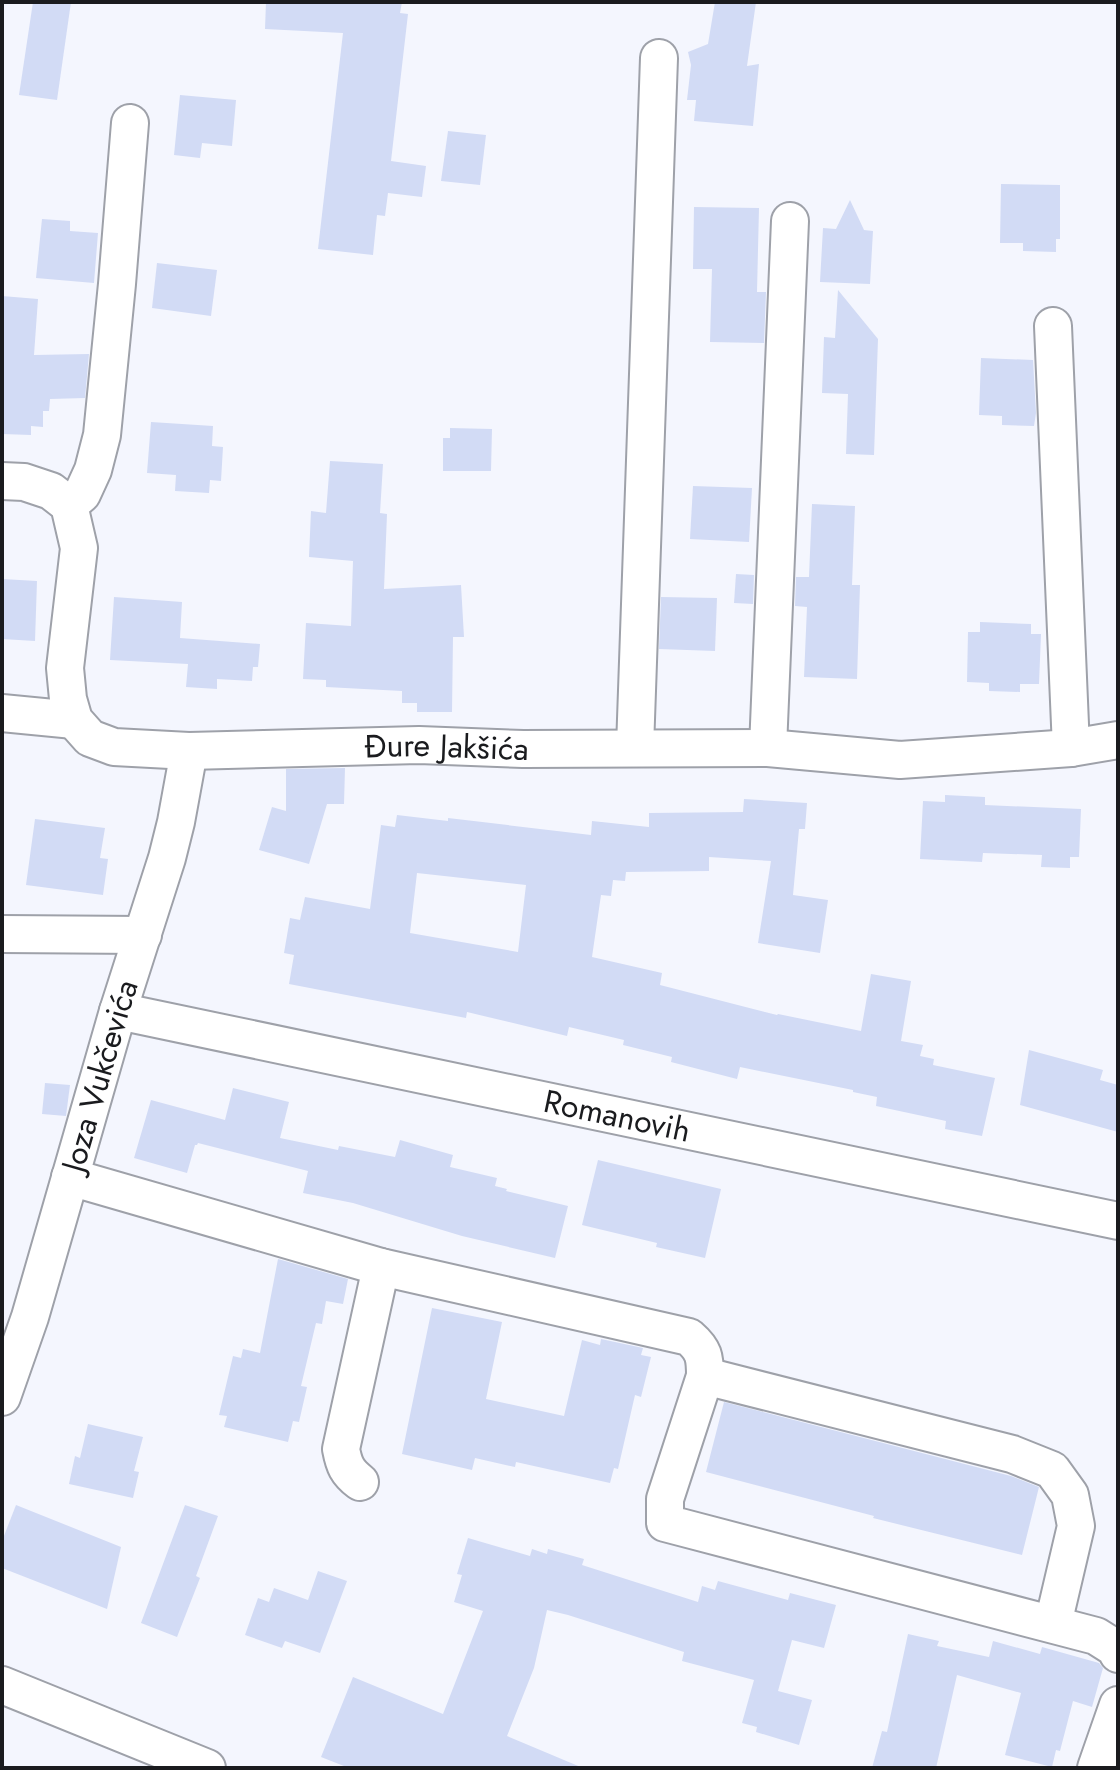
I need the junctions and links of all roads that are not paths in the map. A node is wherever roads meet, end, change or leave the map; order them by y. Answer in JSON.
{"nodes":[{"id":1,"x":659,"y":58,"type":"dead end"},
{"id":2,"x":130,"y":123,"type":"dead end"},
{"id":3,"x":790,"y":221,"type":"dead end"},
{"id":4,"x":1053,"y":326,"type":"dead end"},
{"id":5,"x":2,"y":481,"type":"edge"},
{"id":6,"x":69,"y":505,"type":"junction"},
{"id":7,"x":2,"y":713,"type":"edge"},
{"id":8,"x":74,"y":720,"type":"junction"},
{"id":9,"x":1118,"y":740,"type":"edge"},
{"id":10,"x":635,"y":748,"type":"junction"},
{"id":11,"x":768,"y":748,"type":"junction"},
{"id":12,"x":1071,"y":748,"type":"junction"},
{"id":13,"x":189,"y":751,"type":"junction"},
{"id":14,"x":2,"y":934,"type":"edge"},
{"id":15,"x":143,"y":935,"type":"junction"},
{"id":16,"x":118,"y":1011,"type":"junction"},
{"id":17,"x":70,"y":1177,"type":"junction"},
{"id":18,"x":1118,"y":1221,"type":"edge"},
{"id":19,"x":381,"y":1267,"type":"junction"},
{"id":20,"x":16,"y":1316,"type":"edge"},
{"id":21,"x":705,"y":1376,"type":"junction"},
{"id":22,"x":2,"y":1397,"type":"edge"},
{"id":23,"x":360,"y":1482,"type":"dead end"},
{"id":24,"x":1053,"y":1624,"type":"junction"},
{"id":25,"x":1118,"y":1654,"type":"edge"},
{"id":26,"x":2,"y":1685,"type":"edge"},
{"id":27,"x":1118,"y":1705,"type":"edge"},
{"id":28,"x":207,"y":1768,"type":"edge"},
{"id":29,"x":1096,"y":1768,"type":"edge"}],
"edges":[{"from":1,"to":10,"type":"street"},
{"from":2,"to":6,"type":"street"},
{"from":3,"to":11,"type":"street"},
{"from":4,"to":12,"type":"street"},
{"from":5,"to":6,"type":"street"},
{"from":6,"to":8,"type":"street"},
{"from":7,"to":8,"type":"street"},
{"from":8,"to":13,"type":"street","name":"Đure Jakšića"},
{"from":9,"to":12,"type":"street","name":"Đure Jakšića"},
{"from":10,"to":11,"type":"street","name":"Đure Jakšića"},
{"from":10,"to":13,"type":"street","name":"Đure Jakšića"},
{"from":11,"to":12,"type":"street","name":"Đure Jakšića"},
{"from":13,"to":15,"type":"street","name":"Joza Vukčevića"},
{"from":14,"to":15,"type":"street"},
{"from":15,"to":16,"type":"street","name":"Joza Vukčevića"},
{"from":16,"to":17,"type":"street","name":"Joza Vukčevića"},
{"from":16,"to":18,"type":"street","name":"Romanovih"},
{"from":17,"to":19,"type":"street"},
{"from":17,"to":20,"type":"street","name":"Joza Vukčevića"},
{"from":19,"to":21,"type":"street"},
{"from":19,"to":23,"type":"street"},
{"from":20,"to":22,"type":"street","name":"Joza Vukčevića"},
{"from":21,"to":24,"type":"street"},
{"from":21,"to":24,"type":"street"},
{"from":24,"to":25,"type":"street"},
{"from":26,"to":28,"type":"street"},
{"from":27,"to":29,"type":"street"}]}
